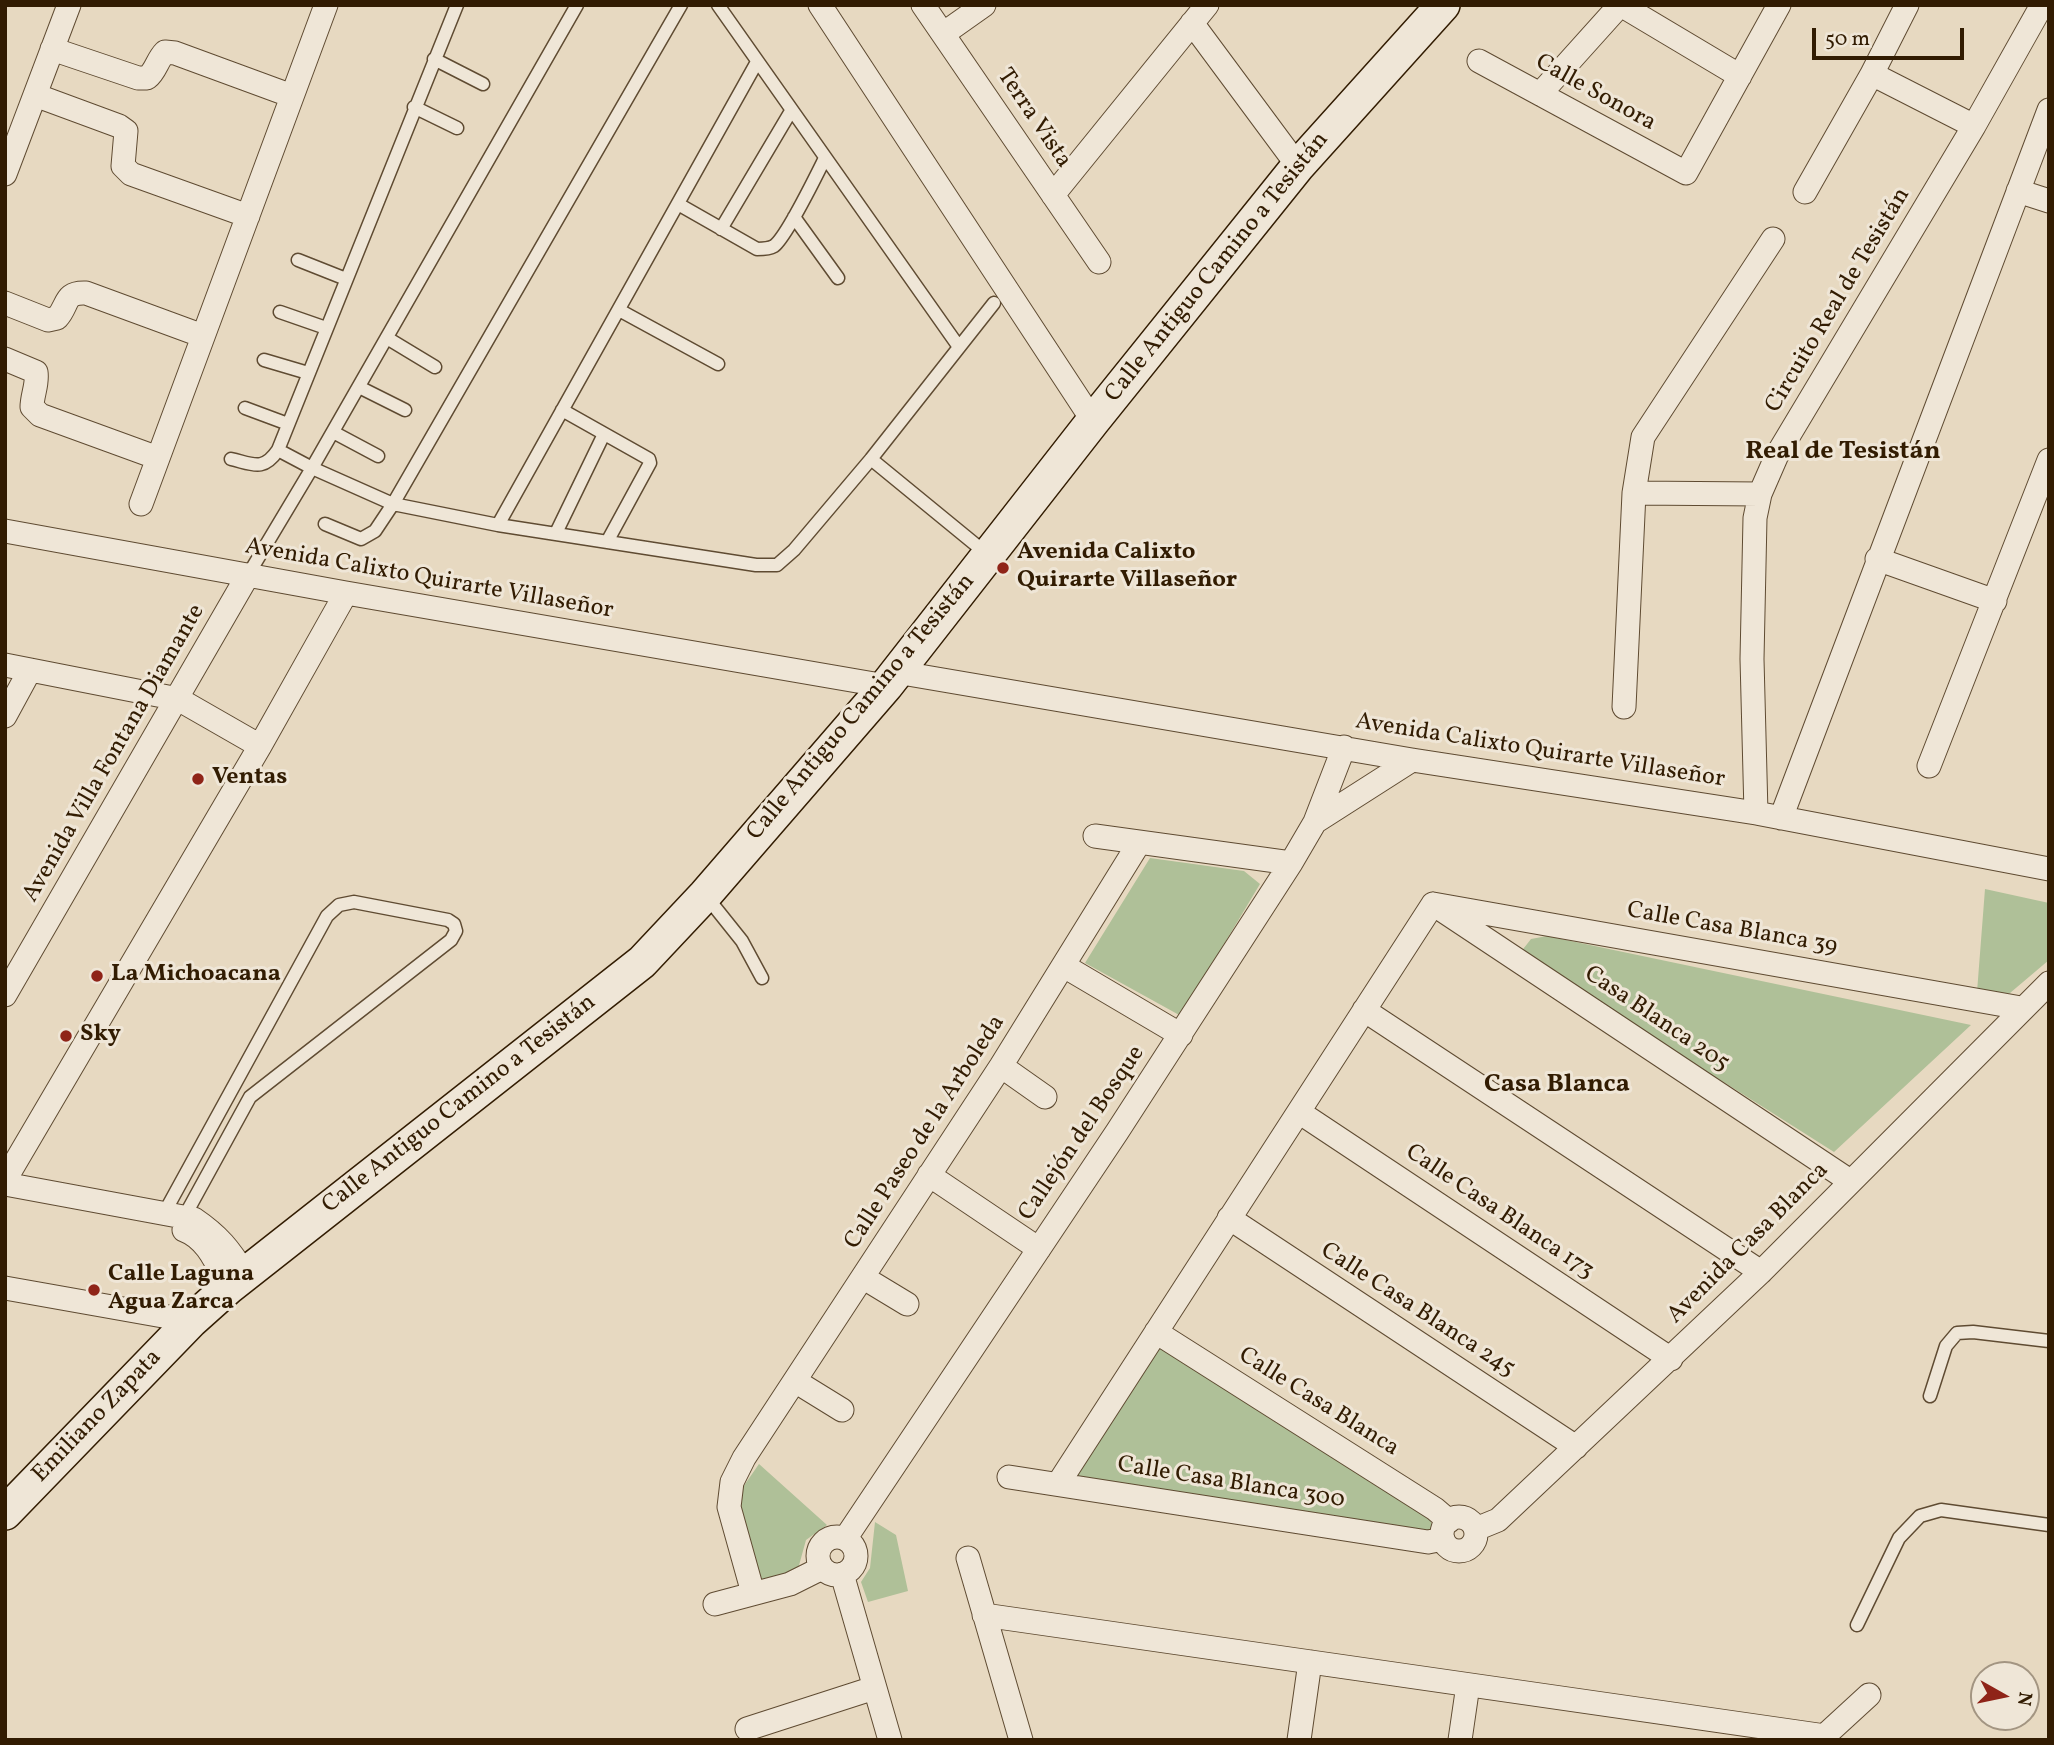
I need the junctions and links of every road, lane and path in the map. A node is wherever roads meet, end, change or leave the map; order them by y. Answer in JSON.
{"nodes":[{"id":1,"x":69,"y":5,"type":"edge"},
{"id":2,"x":326,"y":5,"type":"edge"},
{"id":3,"x":457,"y":5,"type":"edge"},
{"id":4,"x":577,"y":5,"type":"edge"},
{"id":5,"x":681,"y":5,"type":"edge"},
{"id":6,"x":718,"y":5,"type":"edge"},
{"id":7,"x":820,"y":5,"type":"edge"},
{"id":8,"x":923,"y":5,"type":"edge"},
{"id":9,"x":984,"y":5,"type":"edge"},
{"id":10,"x":1443,"y":5,"type":"edge"},
{"id":11,"x":1620,"y":5,"type":"edge"},
{"id":12,"x":1779,"y":5,"type":"edge"},
{"id":13,"x":1907,"y":5,"type":"edge"},
{"id":14,"x":2042,"y":5,"type":"edge"},
{"id":15,"x":1199,"y":14,"type":"edge"},
{"id":16,"x":943,"y":34,"type":"junction"},
{"id":17,"x":52,"y":49,"type":"junction"},
{"id":18,"x":434,"y":59,"type":"junction"},
{"id":19,"x":1479,"y":61,"type":"dead end"},
{"id":20,"x":757,"y":62,"type":"junction"},
{"id":21,"x":1872,"y":74,"type":"junction"},
{"id":22,"x":1740,"y":76,"type":"junction"},
{"id":23,"x":483,"y":84,"type":"dead end"},
{"id":24,"x":1540,"y":94,"type":"junction"},
{"id":25,"x":35,"y":95,"type":"junction"},
{"id":26,"x":292,"y":96,"type":"junction"},
{"id":27,"x":414,"y":107,"type":"junction"},
{"id":28,"x":2049,"y":110,"type":"edge"},
{"id":29,"x":791,"y":111,"type":"junction"},
{"id":30,"x":1974,"y":126,"type":"junction"},
{"id":31,"x":457,"y":128,"type":"dead end"},
{"id":32,"x":825,"y":158,"type":"junction"},
{"id":33,"x":1298,"y":166,"type":"junction"},
{"id":34,"x":5,"y":174,"type":"edge"},
{"id":35,"x":2018,"y":191,"type":"junction"},
{"id":36,"x":1805,"y":192,"type":"dead end"},
{"id":37,"x":1054,"y":195,"type":"junction"},
{"id":38,"x":2049,"y":201,"type":"edge"},
{"id":39,"x":678,"y":204,"type":"junction"},
{"id":40,"x":248,"y":216,"type":"junction"},
{"id":41,"x":794,"y":217,"type":"junction"},
{"id":42,"x":721,"y":229,"type":"junction"},
{"id":43,"x":1773,"y":239,"type":"dead end"},
{"id":44,"x":298,"y":260,"type":"dead end"},
{"id":45,"x":1100,"y":262,"type":"dead end"},
{"id":46,"x":838,"y":278,"type":"dead end"},
{"id":47,"x":346,"y":279,"type":"junction"},
{"id":48,"x":5,"y":303,"type":"edge"},
{"id":49,"x":994,"y":303,"type":"dead end"},
{"id":50,"x":619,"y":310,"type":"junction"},
{"id":51,"x":281,"y":312,"type":"dead end"},
{"id":52,"x":326,"y":328,"type":"junction"},
{"id":53,"x":203,"y":336,"type":"junction"},
{"id":54,"x":387,"y":338,"type":"junction"},
{"id":55,"x":959,"y":347,"type":"junction"},
{"id":56,"x":5,"y":359,"type":"edge"},
{"id":57,"x":264,"y":360,"type":"dead end"},
{"id":58,"x":718,"y":364,"type":"dead end"},
{"id":59,"x":435,"y":367,"type":"dead end"},
{"id":60,"x":308,"y":373,"type":"junction"},
{"id":61,"x":359,"y":387,"type":"junction"},
{"id":62,"x":245,"y":408,"type":"dead end"},
{"id":63,"x":405,"y":410,"type":"dead end"},
{"id":64,"x":562,"y":410,"type":"junction"},
{"id":65,"x":1093,"y":421,"type":"junction"},
{"id":66,"x":288,"y":424,"type":"junction"},
{"id":67,"x":334,"y":432,"type":"junction"},
{"id":68,"x":604,"y":434,"type":"junction"},
{"id":69,"x":278,"y":450,"type":"junction"},
{"id":70,"x":378,"y":456,"type":"dead end"},
{"id":71,"x":158,"y":458,"type":"junction"},
{"id":72,"x":230,"y":459,"type":"dead end"},
{"id":73,"x":871,"y":459,"type":"junction"},
{"id":74,"x":2049,"y":460,"type":"edge"},
{"id":75,"x":312,"y":468,"type":"junction"},
{"id":76,"x":1634,"y":493,"type":"junction"},
{"id":77,"x":1760,"y":494,"type":"junction"},
{"id":78,"x":141,"y":504,"type":"dead end"},
{"id":79,"x":393,"y":504,"type":"junction"},
{"id":80,"x":325,"y":524,"type":"dead end"},
{"id":81,"x":498,"y":525,"type":"junction"},
{"id":82,"x":5,"y":530,"type":"edge"},
{"id":83,"x":556,"y":533,"type":"junction"},
{"id":84,"x":607,"y":541,"type":"junction"},
{"id":85,"x":988,"y":554,"type":"junction"},
{"id":86,"x":1877,"y":559,"type":"junction"},
{"id":87,"x":248,"y":575,"type":"junction"},
{"id":88,"x":346,"y":593,"type":"junction"},
{"id":89,"x":1995,"y":601,"type":"junction"},
{"id":90,"x":5,"y":665,"type":"edge"},
{"id":91,"x":30,"y":670,"type":"junction"},
{"id":92,"x":891,"y":679,"type":"junction"},
{"id":93,"x":178,"y":699,"type":"junction"},
{"id":94,"x":1624,"y":707,"type":"dead end"},
{"id":95,"x":5,"y":716,"type":"edge"},
{"id":96,"x":260,"y":746,"type":"junction"},
{"id":97,"x":1344,"y":747,"type":"junction"},
{"id":98,"x":1412,"y":760,"type":"junction"},
{"id":99,"x":1929,"y":766,"type":"dead end"},
{"id":100,"x":1756,"y":813,"type":"junction"},
{"id":101,"x":1781,"y":818,"type":"junction"},
{"id":102,"x":1315,"y":822,"type":"junction"},
{"id":103,"x":1095,"y":836,"type":"dead end"},
{"id":104,"x":1139,"y":843,"type":"junction"},
{"id":105,"x":1291,"y":863,"type":"junction"},
{"id":106,"x":2049,"y":869,"type":"edge"},
{"id":107,"x":705,"y":895,"type":"junction"},
{"id":108,"x":1433,"y":904,"type":"junction"},
{"id":109,"x":1064,"y":965,"type":"junction"},
{"id":110,"x":762,"y":978,"type":"dead end"},
{"id":111,"x":2049,"y":983,"type":"edge"},
{"id":112,"x":5,"y":995,"type":"edge"},
{"id":113,"x":2021,"y":1009,"type":"junction"},
{"id":114,"x":1364,"y":1010,"type":"junction"},
{"id":115,"x":1181,"y":1035,"type":"junction"},
{"id":116,"x":1001,"y":1066,"type":"junction"},
{"id":117,"x":233,"y":1088,"type":"junction"},
{"id":118,"x":250,"y":1097,"type":"junction"},
{"id":119,"x":1045,"y":1097,"type":"dead end"},
{"id":120,"x":1298,"y":1112,"type":"junction"},
{"id":121,"x":929,"y":1175,"type":"junction"},
{"id":122,"x":1850,"y":1181,"type":"junction"},
{"id":123,"x":5,"y":1182,"type":"edge"},
{"id":124,"x":5,"y":1198,"type":"edge"},
{"id":125,"x":1229,"y":1219,"type":"junction"},
{"id":126,"x":172,"y":1220,"type":"junction"},
{"id":127,"x":1039,"y":1249,"type":"junction"},
{"id":128,"x":1761,"y":1272,"type":"junction"},
{"id":129,"x":864,"y":1278,"type":"junction"},
{"id":130,"x":237,"y":1280,"type":"junction"},
{"id":131,"x":5,"y":1288,"type":"edge"},
{"id":132,"x":907,"y":1304,"type":"dead end"},
{"id":133,"x":191,"y":1321,"type":"junction"},
{"id":134,"x":1156,"y":1332,"type":"junction"},
{"id":135,"x":2049,"y":1341,"type":"edge"},
{"id":136,"x":1671,"y":1359,"type":"junction"},
{"id":137,"x":795,"y":1381,"type":"junction"},
{"id":138,"x":1930,"y":1396,"type":"dead end"},
{"id":139,"x":842,"y":1410,"type":"dead end"},
{"id":140,"x":1576,"y":1447,"type":"junction"},
{"id":141,"x":1009,"y":1476,"type":"dead end"},
{"id":142,"x":1058,"y":1484,"type":"junction"},
{"id":143,"x":5,"y":1513,"type":"edge"},
{"id":144,"x":2049,"y":1525,"type":"edge"},
{"id":145,"x":1446,"y":1530,"type":"junction"},
{"id":146,"x":1476,"y":1530,"type":"joint"},
{"id":147,"x":845,"y":1539,"type":"junction"},
{"id":148,"x":968,"y":1558,"type":"dead end"},
{"id":149,"x":832,"y":1571,"type":"junction"},
{"id":150,"x":753,"y":1593,"type":"junction"},
{"id":151,"x":716,"y":1604,"type":"dead end"},
{"id":152,"x":985,"y":1615,"type":"junction"},
{"id":153,"x":1857,"y":1625,"type":"dead end"},
{"id":154,"x":1310,"y":1662,"type":"junction"},
{"id":155,"x":1468,"y":1685,"type":"junction"},
{"id":156,"x":874,"y":1688,"type":"junction"},
{"id":157,"x":1869,"y":1695,"type":"dead end"},
{"id":158,"x":747,"y":1729,"type":"dead end"},
{"id":159,"x":1822,"y":1738,"type":"edge"},
{"id":160,"x":890,"y":1740,"type":"edge"},
{"id":161,"x":1021,"y":1740,"type":"edge"},
{"id":162,"x":1299,"y":1740,"type":"edge"},
{"id":163,"x":1460,"y":1740,"type":"edge"}],
"edges":[{"from":1,"to":17,"type":"street"},
{"from":2,"to":26,"type":"street"},
{"from":3,"to":18,"type":"lane"},
{"from":4,"to":54,"type":"lane"},
{"from":5,"to":79,"type":"lane"},
{"from":6,"to":20,"type":"lane"},
{"from":7,"to":65,"type":"street"},
{"from":8,"to":16,"type":"street","name":"Terra Vista"},
{"from":9,"to":16,"type":"street"},
{"from":10,"to":33,"type":"street","name":"Calle Antiguo Camino a Tesistán"},
{"from":11,"to":22,"type":"street"},
{"from":11,"to":24,"type":"street"},
{"from":12,"to":22,"type":"street"},
{"from":13,"to":21,"type":"street"},
{"from":14,"to":30,"type":"street","name":"Circuito Real de Tesistán"},
{"from":15,"to":33,"type":"street"},
{"from":15,"to":37,"type":"street"},
{"from":16,"to":37,"type":"street","name":"Terra Vista"},
{"from":17,"to":25,"type":"street"},
{"from":17,"to":26,"type":"street"},
{"from":18,"to":23,"type":"lane"},
{"from":18,"to":27,"type":"lane"},
{"from":19,"to":24,"type":"street","name":"Calle Sonora"},
{"from":20,"to":29,"type":"lane"},
{"from":20,"to":39,"type":"lane"},
{"from":21,"to":30,"type":"street"},
{"from":21,"to":36,"type":"street"},
{"from":22,"to":24,"type":"street","name":"Calle Sonora"},
{"from":25,"to":34,"type":"street"},
{"from":25,"to":40,"type":"street"},
{"from":26,"to":40,"type":"street"},
{"from":27,"to":31,"type":"lane"},
{"from":27,"to":47,"type":"lane"},
{"from":28,"to":35,"type":"street"},
{"from":29,"to":32,"type":"lane"},
{"from":29,"to":42,"type":"lane"},
{"from":30,"to":77,"type":"street","name":"Circuito Real de Tesistán"},
{"from":32,"to":41,"type":"lane"},
{"from":32,"to":55,"type":"lane"},
{"from":33,"to":65,"type":"street","name":"Calle Antiguo Camino a Tesistán"},
{"from":35,"to":38,"type":"street"},
{"from":35,"to":86,"type":"street"},
{"from":37,"to":45,"type":"street","name":"Terra Vista"},
{"from":39,"to":42,"type":"lane"},
{"from":39,"to":50,"type":"lane"},
{"from":40,"to":53,"type":"street"},
{"from":41,"to":42,"type":"lane"},
{"from":41,"to":46,"type":"lane"},
{"from":43,"to":76,"type":"street"},
{"from":44,"to":47,"type":"lane"},
{"from":47,"to":52,"type":"lane"},
{"from":48,"to":53,"type":"street"},
{"from":49,"to":55,"type":"lane"},
{"from":50,"to":58,"type":"lane"},
{"from":50,"to":64,"type":"lane"},
{"from":51,"to":52,"type":"lane"},
{"from":52,"to":60,"type":"lane"},
{"from":53,"to":71,"type":"street"},
{"from":54,"to":59,"type":"lane"},
{"from":54,"to":61,"type":"lane"},
{"from":55,"to":73,"type":"lane"},
{"from":56,"to":71,"type":"street"},
{"from":57,"to":60,"type":"lane"},
{"from":60,"to":66,"type":"lane"},
{"from":61,"to":63,"type":"lane"},
{"from":61,"to":67,"type":"lane"},
{"from":62,"to":66,"type":"lane"},
{"from":64,"to":68,"type":"lane"},
{"from":64,"to":81,"type":"lane"},
{"from":65,"to":85,"type":"street","name":"Calle Antiguo Camino a Tesistán"},
{"from":66,"to":69,"type":"lane"},
{"from":67,"to":70,"type":"lane"},
{"from":67,"to":75,"type":"lane"},
{"from":68,"to":83,"type":"lane"},
{"from":68,"to":84,"type":"lane"},
{"from":69,"to":72,"type":"lane"},
{"from":69,"to":75,"type":"lane"},
{"from":71,"to":78,"type":"street"},
{"from":73,"to":84,"type":"lane"},
{"from":73,"to":85,"type":"lane"},
{"from":74,"to":89,"type":"street"},
{"from":75,"to":79,"type":"lane"},
{"from":75,"to":87,"type":"lane"},
{"from":76,"to":77,"type":"street"},
{"from":76,"to":94,"type":"street"},
{"from":77,"to":100,"type":"street","name":"Circuito Real de Tesistán"},
{"from":79,"to":80,"type":"lane"},
{"from":79,"to":81,"type":"lane"},
{"from":81,"to":83,"type":"lane"},
{"from":82,"to":87,"type":"street","name":"Avenida Calixto Quirarte Villaseñor"},
{"from":83,"to":84,"type":"lane"},
{"from":85,"to":92,"type":"street","name":"Calle Antiguo Camino a Tesistán"},
{"from":86,"to":89,"type":"street"},
{"from":86,"to":101,"type":"street"},
{"from":87,"to":88,"type":"street","name":"Avenida Calixto Quirarte Villaseñor"},
{"from":87,"to":93,"type":"street","name":"Avenida Villa Fontana Diamante"},
{"from":88,"to":92,"type":"street","name":"Avenida Calixto Quirarte Villaseñor"},
{"from":88,"to":96,"type":"street"},
{"from":89,"to":99,"type":"street"},
{"from":90,"to":91,"type":"street"},
{"from":91,"to":93,"type":"street"},
{"from":91,"to":95,"type":"street"},
{"from":92,"to":97,"type":"street","name":"Avenida Calixto Quirarte Villaseñor"},
{"from":92,"to":107,"type":"street","name":"Calle Antiguo Camino a Tesistán"},
{"from":93,"to":96,"type":"street"},
{"from":93,"to":112,"type":"street","name":"Avenida Villa Fontana Diamante"},
{"from":96,"to":123,"type":"street"},
{"from":97,"to":98,"type":"street","name":"Avenida Calixto Quirarte Villaseñor"},
{"from":97,"to":102,"type":"street","name":"Callejón del Bosque"},
{"from":98,"to":100,"type":"street","name":"Avenida Calixto Quirarte Villaseñor"},
{"from":98,"to":102,"type":"street"},
{"from":100,"to":101,"type":"street","name":"Avenida Calixto Quirarte Villaseñor"},
{"from":101,"to":106,"type":"street","name":"Avenida Calixto Quirarte Villaseñor"},
{"from":102,"to":105,"type":"street","name":"Callejón del Bosque"},
{"from":103,"to":104,"type":"street"},
{"from":104,"to":105,"type":"street"},
{"from":104,"to":109,"type":"street","name":"Calle Paseo de la Arboleda"},
{"from":105,"to":115,"type":"street","name":"Callejón del Bosque"},
{"from":107,"to":110,"type":"lane"},
{"from":107,"to":130,"type":"street","name":"Calle Antiguo Camino a Tesistán"},
{"from":108,"to":113,"type":"street","name":"Calle Casa Blanca 39"},
{"from":108,"to":114,"type":"street"},
{"from":108,"to":122,"type":"street","name":"Casa Blanca 205"},
{"from":109,"to":115,"type":"street"},
{"from":109,"to":116,"type":"street","name":"Calle Paseo de la Arboleda"},
{"from":111,"to":113,"type":"street","name":"Avenida Casa Blanca"},
{"from":113,"to":122,"type":"street","name":"Avenida Casa Blanca"},
{"from":114,"to":120,"type":"street"},
{"from":114,"to":128,"type":"street"},
{"from":115,"to":127,"type":"street","name":"Callejón del Bosque"},
{"from":116,"to":119,"type":"street"},
{"from":116,"to":121,"type":"street","name":"Calle Paseo de la Arboleda"},
{"from":117,"to":118,"type":"lane"},
{"from":117,"to":118,"type":"lane"},
{"from":117,"to":126,"type":"lane"},
{"from":118,"to":126,"type":"lane"},
{"from":120,"to":125,"type":"street"},
{"from":120,"to":136,"type":"street","name":"Calle Casa Blanca 173"},
{"from":121,"to":127,"type":"street"},
{"from":121,"to":129,"type":"street","name":"Calle Paseo de la Arboleda"},
{"from":122,"to":128,"type":"street","name":"Avenida Casa Blanca"},
{"from":123,"to":126,"type":"street"},
{"from":124,"to":126,"type":"street"},
{"from":125,"to":134,"type":"street"},
{"from":125,"to":140,"type":"street","name":"Calle Casa Blanca 245"},
{"from":126,"to":130,"type":"street"},
{"from":127,"to":147,"type":"street","name":"Callejón del Bosque"},
{"from":128,"to":136,"type":"street","name":"Avenida Casa Blanca"},
{"from":129,"to":132,"type":"street"},
{"from":129,"to":137,"type":"street","name":"Calle Paseo de la Arboleda"},
{"from":130,"to":133,"type":"street","name":"Calle Antiguo Camino a Tesistán"},
{"from":131,"to":133,"type":"street"},
{"from":133,"to":143,"type":"street","name":"Emiliano Zapata"},
{"from":134,"to":142,"type":"street"},
{"from":134,"to":145,"type":"street","name":"Calle Casa Blanca"},
{"from":135,"to":138,"type":"lane"},
{"from":136,"to":140,"type":"street","name":"Avenida Casa Blanca"},
{"from":137,"to":139,"type":"street"},
{"from":137,"to":150,"type":"street","name":"Calle Paseo de la Arboleda"},
{"from":140,"to":146,"type":"street","name":"Avenida Casa Blanca"},
{"from":141,"to":142,"type":"street","name":"Calle Casa Blanca 300"},
{"from":142,"to":145,"type":"street","name":"Calle Casa Blanca 300"},
{"from":144,"to":153,"type":"lane"},
{"from":145,"to":146,"type":"street","name":"Calle Casa Blanca 300"},
{"from":147,"to":149,"type":"street"},
{"from":147,"to":149,"type":"street"},
{"from":148,"to":152,"type":"street"},
{"from":149,"to":150,"type":"street"},
{"from":149,"to":156,"type":"street"},
{"from":150,"to":151,"type":"street"},
{"from":152,"to":154,"type":"street"},
{"from":152,"to":161,"type":"street"},
{"from":154,"to":155,"type":"street"},
{"from":154,"to":162,"type":"street"},
{"from":155,"to":159,"type":"street"},
{"from":155,"to":163,"type":"street"},
{"from":156,"to":158,"type":"street"},
{"from":156,"to":160,"type":"street"},
{"from":157,"to":159,"type":"street"}]}
